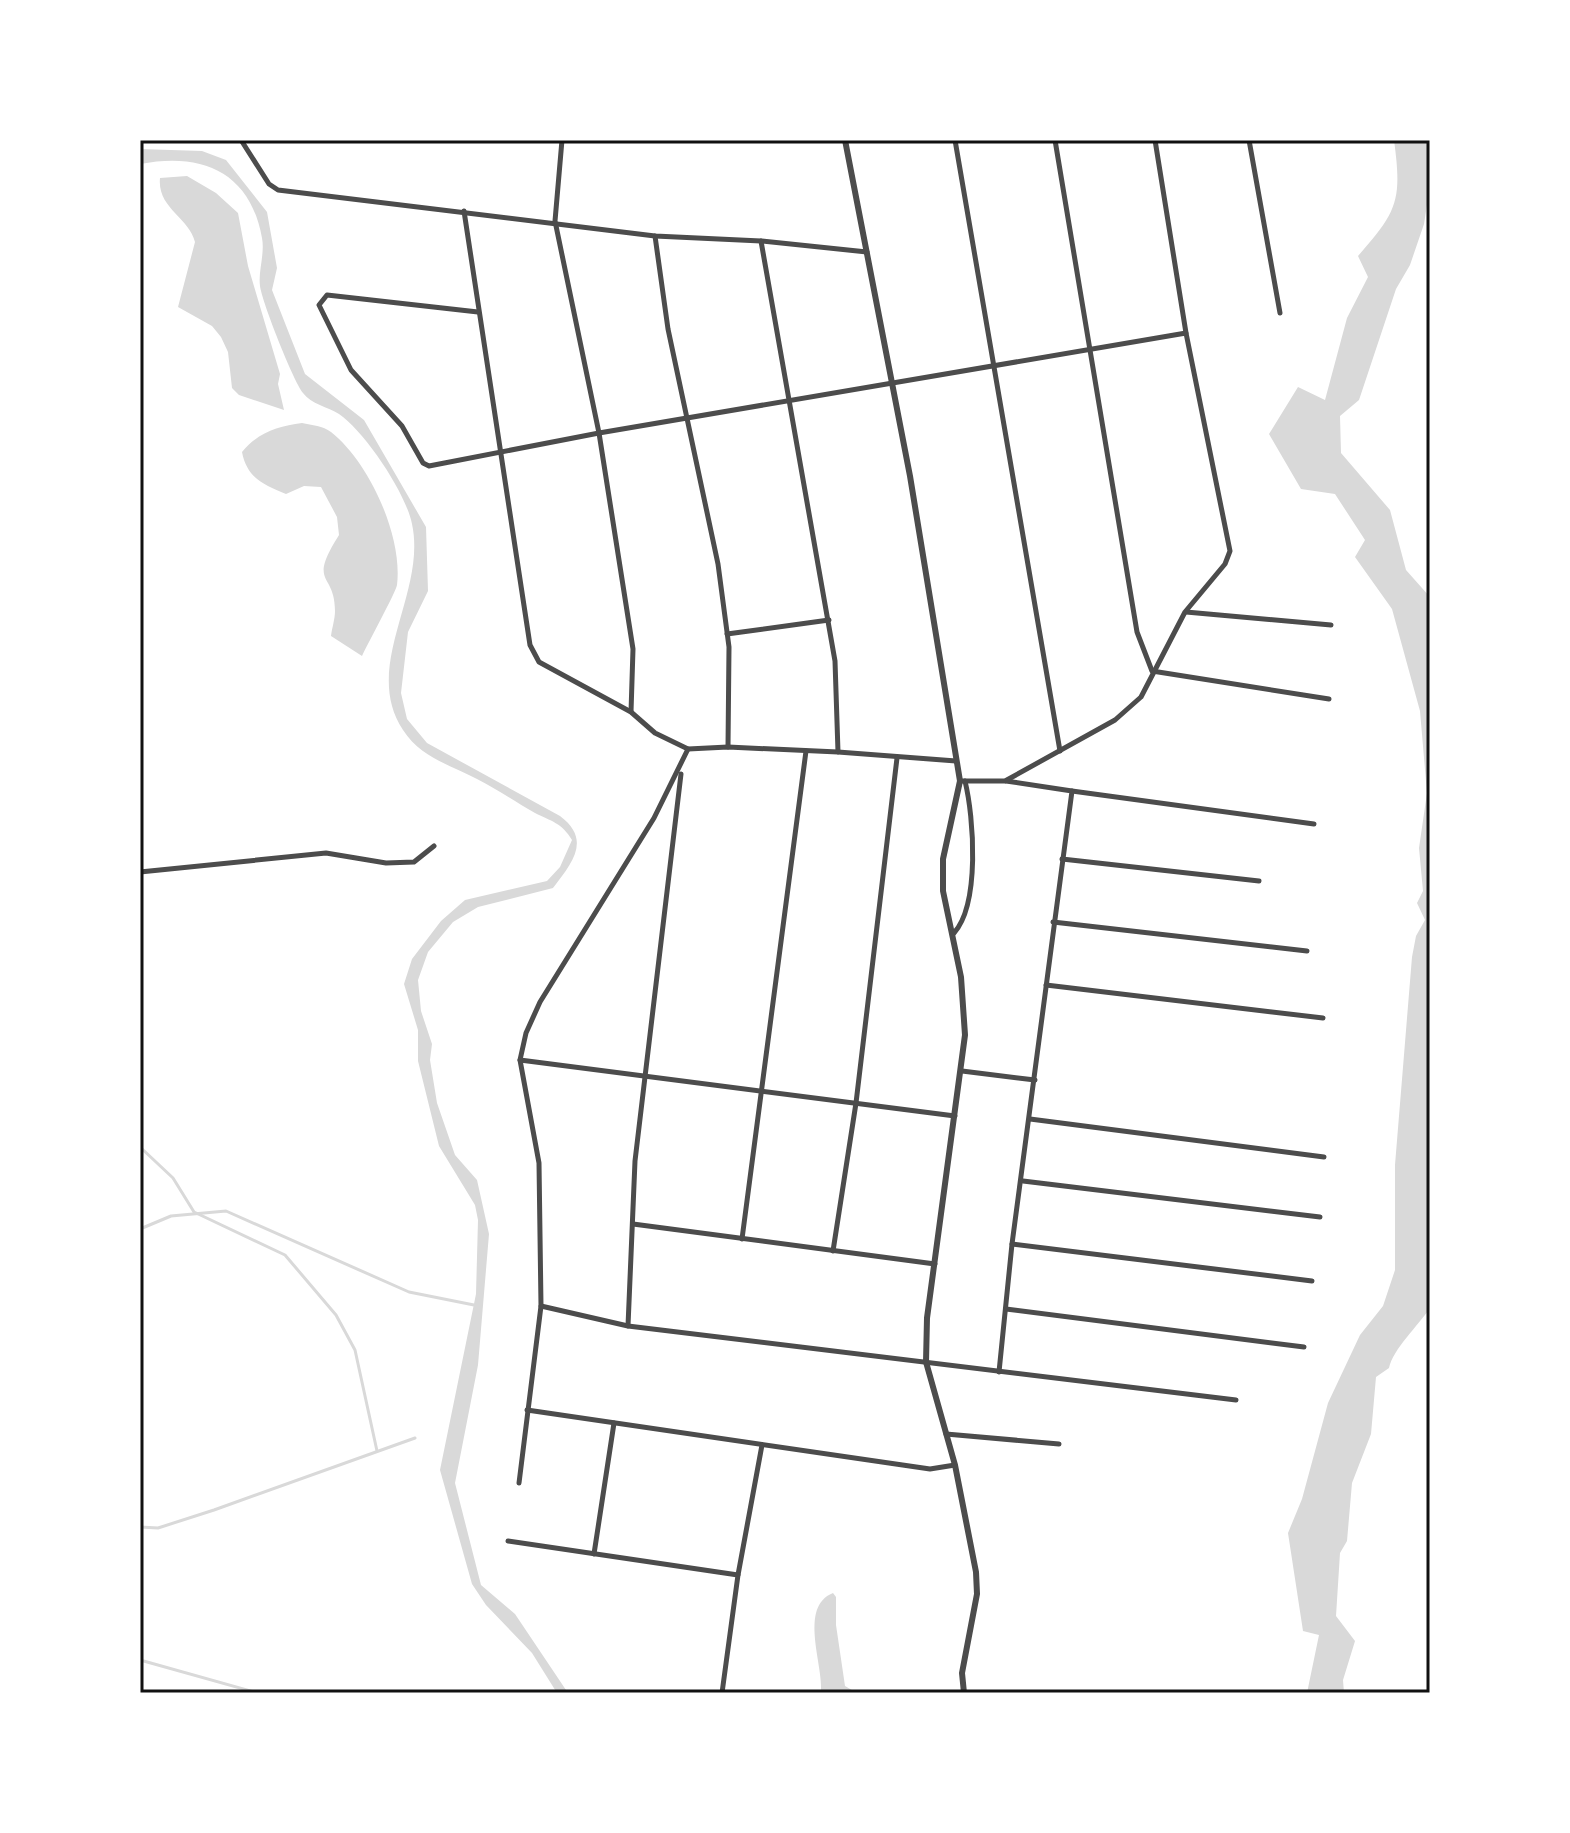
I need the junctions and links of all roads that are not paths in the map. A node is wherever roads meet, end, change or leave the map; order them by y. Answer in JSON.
{"nodes":[{"id":1,"x":241,"y":140,"type":"edge"},
{"id":2,"x":562,"y":140,"type":"edge"},
{"id":3,"x":845,"y":140,"type":"edge"},
{"id":4,"x":955,"y":140,"type":"edge"},
{"id":5,"x":1055,"y":140,"type":"edge"},
{"id":6,"x":1155,"y":140,"type":"edge"},
{"id":7,"x":1249,"y":140,"type":"edge"},
{"id":8,"x":464,"y":211,"type":"junction"},
{"id":9,"x":555,"y":221,"type":"junction"},
{"id":10,"x":655,"y":236,"type":"junction"},
{"id":11,"x":761,"y":241,"type":"junction"},
{"id":12,"x":867,"y":252,"type":"junction"},
{"id":13,"x":478,"y":312,"type":"junction"},
{"id":14,"x":1280,"y":313,"type":"dead end"},
{"id":15,"x":1186,"y":333,"type":"junction"},
{"id":16,"x":1091,"y":350,"type":"junction"},
{"id":17,"x":995,"y":367,"type":"junction"},
{"id":18,"x":892,"y":383,"type":"junction"},
{"id":19,"x":789,"y":402,"type":"junction"},
{"id":20,"x":686,"y":420,"type":"junction"},
{"id":21,"x":599,"y":433,"type":"junction"},
{"id":22,"x":498,"y":452,"type":"junction"},
{"id":23,"x":1185,"y":612,"type":"junction"},
{"id":24,"x":829,"y":620,"type":"junction"},
{"id":25,"x":1331,"y":625,"type":"dead end"},
{"id":26,"x":727,"y":634,"type":"junction"},
{"id":27,"x":1152,"y":671,"type":"junction"},
{"id":28,"x":1329,"y":699,"type":"dead end"},
{"id":29,"x":631,"y":712,"type":"junction"},
{"id":30,"x":728,"y":747,"type":"junction"},
{"id":31,"x":688,"y":749,"type":"junction"},
{"id":32,"x":806,"y":751,"type":"junction"},
{"id":33,"x":1060,"y":751,"type":"junction"},
{"id":34,"x":838,"y":752,"type":"junction"},
{"id":35,"x":897,"y":758,"type":"junction"},
{"id":36,"x":956,"y":761,"type":"junction"},
{"id":37,"x":681,"y":768,"type":"junction"},
{"id":38,"x":962,"y":781,"type":"junction"},
{"id":39,"x":1005,"y":781,"type":"junction"},
{"id":40,"x":1072,"y":791,"type":"junction"},
{"id":41,"x":1314,"y":824,"type":"dead end"},
{"id":42,"x":434,"y":846,"type":"dead end"},
{"id":43,"x":1062,"y":859,"type":"junction"},
{"id":44,"x":140,"y":872,"type":"edge"},
{"id":45,"x":1259,"y":881,"type":"dead end"},
{"id":46,"x":1053,"y":922,"type":"junction"},
{"id":47,"x":954,"y":933,"type":"junction"},
{"id":48,"x":1307,"y":951,"type":"dead end"},
{"id":49,"x":1046,"y":985,"type":"junction"},
{"id":50,"x":1323,"y":1018,"type":"dead end"},
{"id":51,"x":520,"y":1060,"type":"junction"},
{"id":52,"x":962,"y":1071,"type":"junction"},
{"id":53,"x":645,"y":1075,"type":"junction"},
{"id":54,"x":1035,"y":1080,"type":"junction"},
{"id":55,"x":761,"y":1090,"type":"junction"},
{"id":56,"x":856,"y":1103,"type":"junction"},
{"id":57,"x":956,"y":1116,"type":"junction"},
{"id":58,"x":1030,"y":1119,"type":"junction"},
{"id":59,"x":1324,"y":1157,"type":"dead end"},
{"id":60,"x":1023,"y":1181,"type":"junction"},
{"id":61,"x":1320,"y":1217,"type":"dead end"},
{"id":62,"x":633,"y":1224,"type":"junction"},
{"id":63,"x":742,"y":1239,"type":"junction"},
{"id":64,"x":1012,"y":1244,"type":"junction"},
{"id":65,"x":833,"y":1251,"type":"junction"},
{"id":66,"x":935,"y":1264,"type":"junction"},
{"id":67,"x":1312,"y":1281,"type":"dead end"},
{"id":68,"x":541,"y":1306,"type":"junction"},
{"id":69,"x":1006,"y":1309,"type":"junction"},
{"id":70,"x":628,"y":1326,"type":"junction"},
{"id":71,"x":1304,"y":1347,"type":"dead end"},
{"id":72,"x":926,"y":1362,"type":"junction"},
{"id":73,"x":999,"y":1372,"type":"junction"},
{"id":74,"x":1236,"y":1400,"type":"dead end"},
{"id":75,"x":527,"y":1410,"type":"junction"},
{"id":76,"x":614,"y":1423,"type":"junction"},
{"id":77,"x":946,"y":1434,"type":"junction"},
{"id":78,"x":1059,"y":1444,"type":"dead end"},
{"id":79,"x":762,"y":1445,"type":"junction"},
{"id":80,"x":955,"y":1465,"type":"junction"},
{"id":81,"x":519,"y":1483,"type":"dead end"},
{"id":82,"x":508,"y":1541,"type":"dead end"},
{"id":83,"x":594,"y":1554,"type":"junction"},
{"id":84,"x":738,"y":1575,"type":"junction"},
{"id":85,"x":722,"y":1693,"type":"edge"},
{"id":86,"x":964,"y":1693,"type":"edge"}],
"edges":[{"from":1,"to":8,"type":"street"},
{"from":2,"to":9,"type":"street"},
{"from":3,"to":12,"type":"street"},
{"from":4,"to":17,"type":"street"},
{"from":5,"to":16,"type":"street"},
{"from":6,"to":15,"type":"street"},
{"from":7,"to":14,"type":"street"},
{"from":8,"to":9,"type":"street"},
{"from":8,"to":13,"type":"street"},
{"from":9,"to":10,"type":"street"},
{"from":9,"to":21,"type":"street"},
{"from":10,"to":11,"type":"street"},
{"from":10,"to":20,"type":"street"},
{"from":11,"to":12,"type":"street"},
{"from":11,"to":19,"type":"street"},
{"from":12,"to":18,"type":"street"},
{"from":13,"to":22,"type":"street"},
{"from":13,"to":22,"type":"street"},
{"from":15,"to":16,"type":"street"},
{"from":15,"to":23,"type":"street"},
{"from":16,"to":17,"type":"street"},
{"from":16,"to":27,"type":"street"},
{"from":17,"to":18,"type":"street"},
{"from":17,"to":33,"type":"street"},
{"from":18,"to":19,"type":"street"},
{"from":18,"to":36,"type":"street"},
{"from":19,"to":20,"type":"street"},
{"from":19,"to":24,"type":"street"},
{"from":20,"to":21,"type":"street"},
{"from":20,"to":26,"type":"street"},
{"from":21,"to":22,"type":"street"},
{"from":21,"to":29,"type":"street"},
{"from":22,"to":29,"type":"street"},
{"from":23,"to":25,"type":"street"},
{"from":23,"to":27,"type":"street"},
{"from":24,"to":26,"type":"street"},
{"from":24,"to":34,"type":"street"},
{"from":26,"to":30,"type":"street"},
{"from":27,"to":28,"type":"street"},
{"from":27,"to":33,"type":"street"},
{"from":29,"to":31,"type":"street"},
{"from":30,"to":31,"type":"street"},
{"from":30,"to":32,"type":"street"},
{"from":31,"to":37,"type":"street"},
{"from":32,"to":34,"type":"street"},
{"from":32,"to":55,"type":"street"},
{"from":33,"to":39,"type":"street"},
{"from":34,"to":35,"type":"street"},
{"from":35,"to":36,"type":"street"},
{"from":35,"to":56,"type":"street"},
{"from":36,"to":38,"type":"street"},
{"from":37,"to":51,"type":"street"},
{"from":37,"to":53,"type":"street"},
{"from":38,"to":39,"type":"street"},
{"from":38,"to":47,"type":"street"},
{"from":38,"to":47,"type":"street"},
{"from":39,"to":40,"type":"street"},
{"from":40,"to":41,"type":"street"},
{"from":40,"to":43,"type":"street"},
{"from":42,"to":44,"type":"street"},
{"from":43,"to":45,"type":"street"},
{"from":43,"to":46,"type":"street"},
{"from":46,"to":48,"type":"street"},
{"from":46,"to":49,"type":"street"},
{"from":47,"to":52,"type":"street"},
{"from":49,"to":50,"type":"street"},
{"from":49,"to":54,"type":"street"},
{"from":51,"to":53,"type":"street"},
{"from":51,"to":68,"type":"street"},
{"from":52,"to":54,"type":"street"},
{"from":52,"to":57,"type":"street"},
{"from":53,"to":55,"type":"street"},
{"from":53,"to":62,"type":"street"},
{"from":54,"to":58,"type":"street"},
{"from":55,"to":56,"type":"street"},
{"from":55,"to":63,"type":"street"},
{"from":56,"to":57,"type":"street"},
{"from":56,"to":65,"type":"street"},
{"from":57,"to":66,"type":"street"},
{"from":58,"to":59,"type":"street"},
{"from":58,"to":60,"type":"street"},
{"from":60,"to":61,"type":"street"},
{"from":60,"to":64,"type":"street"},
{"from":62,"to":63,"type":"street"},
{"from":62,"to":70,"type":"street"},
{"from":63,"to":65,"type":"street"},
{"from":64,"to":67,"type":"street"},
{"from":64,"to":69,"type":"street"},
{"from":65,"to":66,"type":"street"},
{"from":66,"to":72,"type":"street"},
{"from":68,"to":70,"type":"street"},
{"from":68,"to":75,"type":"street"},
{"from":69,"to":71,"type":"street"},
{"from":69,"to":73,"type":"street"},
{"from":70,"to":72,"type":"street"},
{"from":72,"to":73,"type":"street"},
{"from":72,"to":77,"type":"street"},
{"from":73,"to":74,"type":"street"},
{"from":75,"to":76,"type":"street"},
{"from":75,"to":81,"type":"street"},
{"from":76,"to":79,"type":"street"},
{"from":76,"to":83,"type":"street"},
{"from":77,"to":78,"type":"street"},
{"from":77,"to":80,"type":"street"},
{"from":79,"to":80,"type":"street"},
{"from":79,"to":84,"type":"street"},
{"from":80,"to":86,"type":"street"},
{"from":82,"to":83,"type":"street"},
{"from":83,"to":84,"type":"street"},
{"from":84,"to":85,"type":"street"}]}
